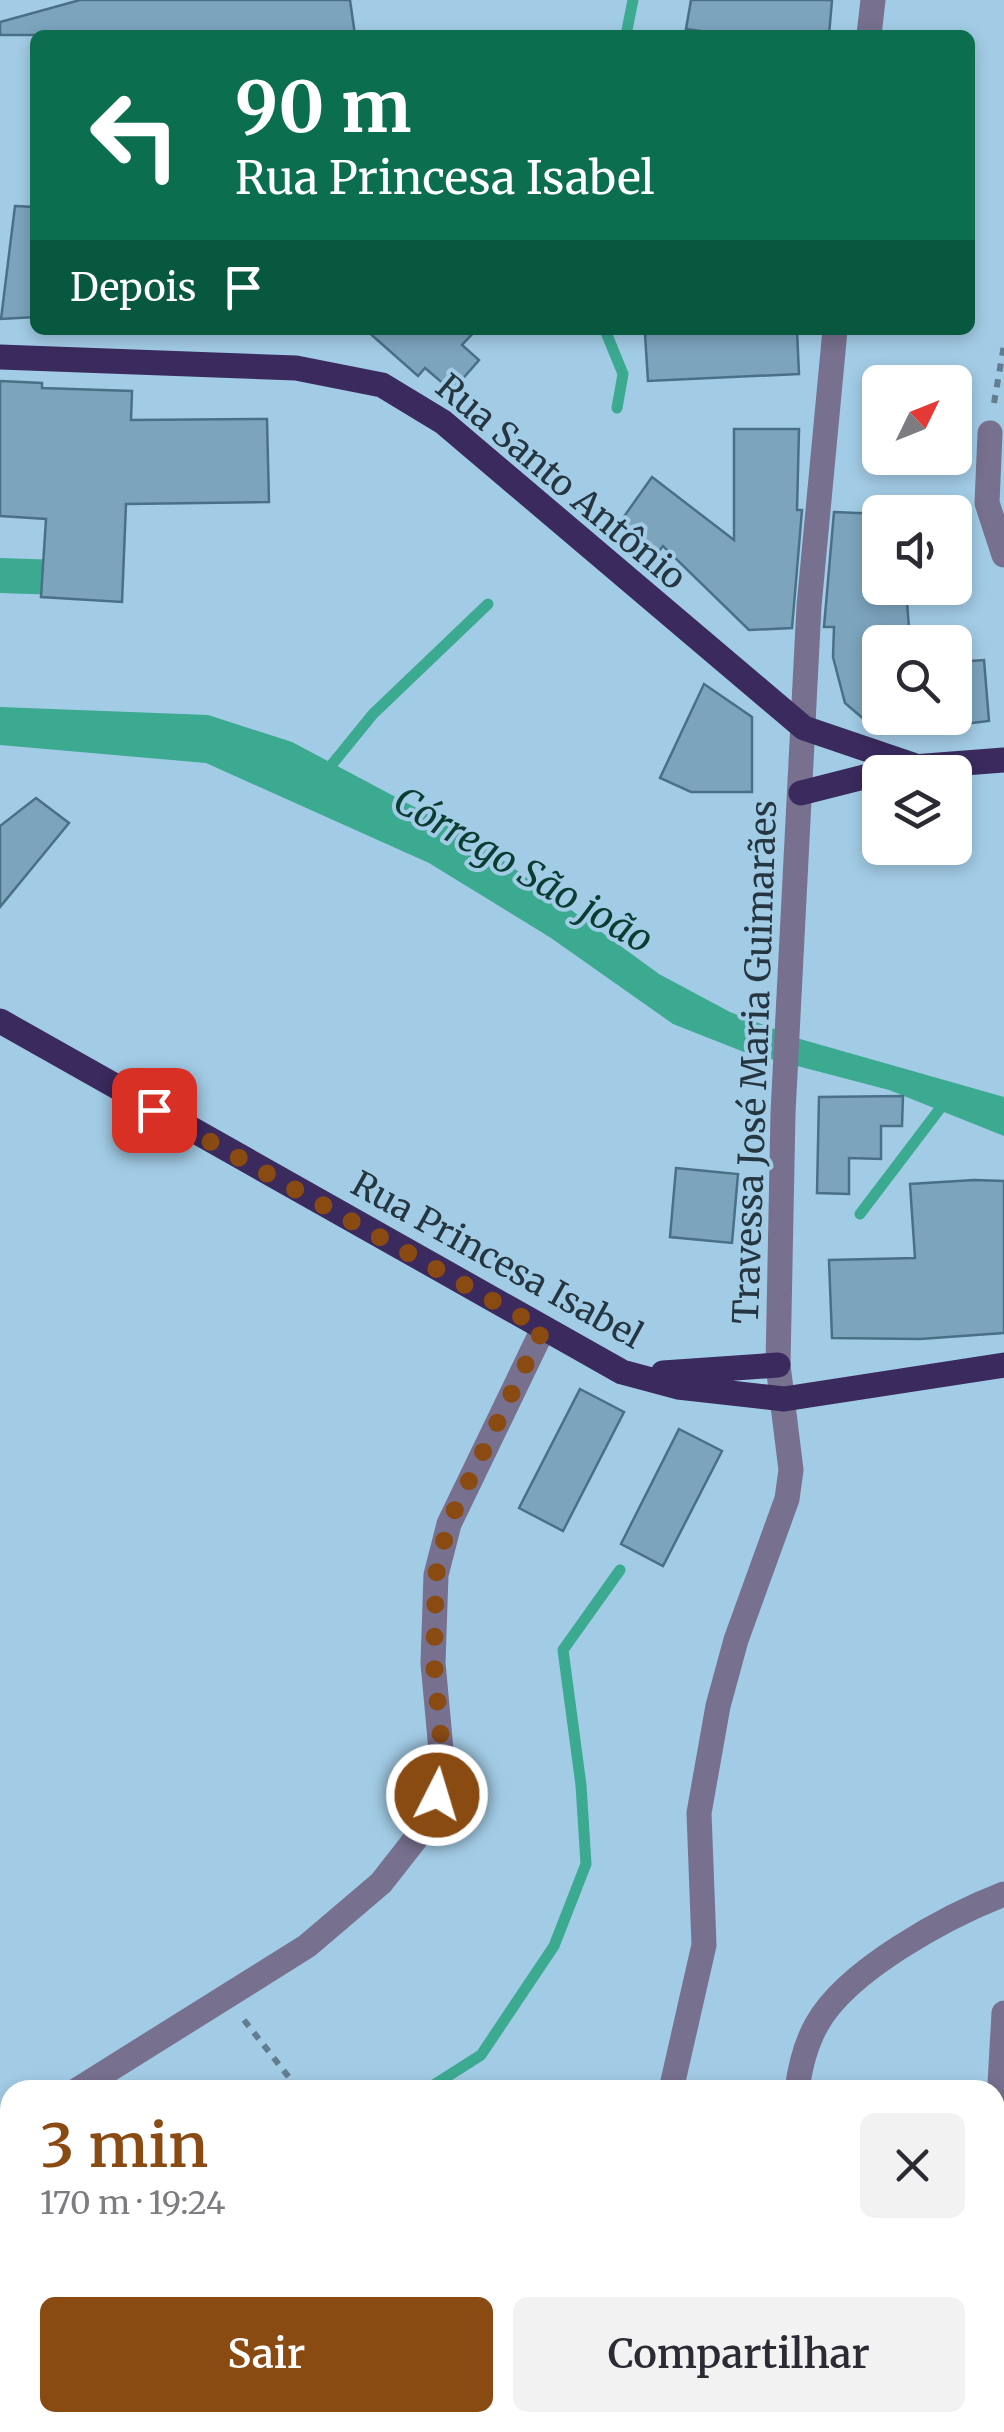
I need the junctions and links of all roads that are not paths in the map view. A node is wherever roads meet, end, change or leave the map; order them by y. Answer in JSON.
{"nodes":[{"id":1,"x":873,"y":0,"type":"edge"},
{"id":2,"x":870,"y":30,"type":"edge"},
{"id":3,"x":835,"y":335,"type":"edge"},
{"id":4,"x":0,"y":357,"type":"edge"},
{"id":5,"x":990,"y":432,"type":"road end"},
{"id":6,"x":1004,"y":555,"type":"edge"},
{"id":7,"x":804,"y":728,"type":"junction"},
{"id":8,"x":884,"y":755,"type":"edge"},
{"id":9,"x":1004,"y":760,"type":"edge"},
{"id":10,"x":972,"y":762,"type":"edge"},
{"id":11,"x":862,"y":778,"type":"edge"},
{"id":12,"x":802,"y":793,"type":"junction"},
{"id":13,"x":0,"y":1022,"type":"edge"},
{"id":14,"x":543,"y":1329,"type":"junction"},
{"id":15,"x":778,"y":1365,"type":"junction"},
{"id":16,"x":1004,"y":1365,"type":"edge"},
{"id":17,"x":622,"y":1372,"type":"junction"},
{"id":18,"x":784,"y":1399,"type":"junction"},
{"id":19,"x":1004,"y":1894,"type":"edge"},
{"id":20,"x":1004,"y":2013,"type":"edge"},
{"id":21,"x":93,"y":2080,"type":"edge"},
{"id":22,"x":672,"y":2080,"type":"edge"},
{"id":23,"x":799,"y":2080,"type":"edge"},
{"id":24,"x":1000,"y":2080,"type":"edge"}],
"edges":[{"from":1,"to":2,"type":"street"},
{"from":3,"to":7,"type":"street","name":"Travessa José Maria Guimarães"},
{"from":4,"to":7,"type":"main road","name":"Rua Santo Antônio"},
{"from":5,"to":6,"type":"street"},
{"from":7,"to":8,"type":"main road"},
{"from":7,"to":12,"type":"street","name":"Travessa José Maria Guimarães"},
{"from":9,"to":10,"type":"main road"},
{"from":11,"to":12,"type":"main road"},
{"from":12,"to":15,"type":"street","name":"Travessa José Maria Guimarães"},
{"from":13,"to":14,"type":"main road","name":"Rua Princesa Isabel"},
{"from":14,"to":17,"type":"main road","name":"Rua Princesa Isabel"},
{"from":14,"to":21,"type":"street"},
{"from":15,"to":17,"type":"main road"},
{"from":15,"to":18,"type":"street","name":"Travessa José Maria Guimarães"},
{"from":16,"to":18,"type":"main road","name":"Rua Princesa Isabel"},
{"from":17,"to":18,"type":"main road","name":"Rua Princesa Isabel"},
{"from":18,"to":22,"type":"street","name":"Travessa José Maria Guimarães"},
{"from":19,"to":23,"type":"street"},
{"from":20,"to":24,"type":"street"}]}
